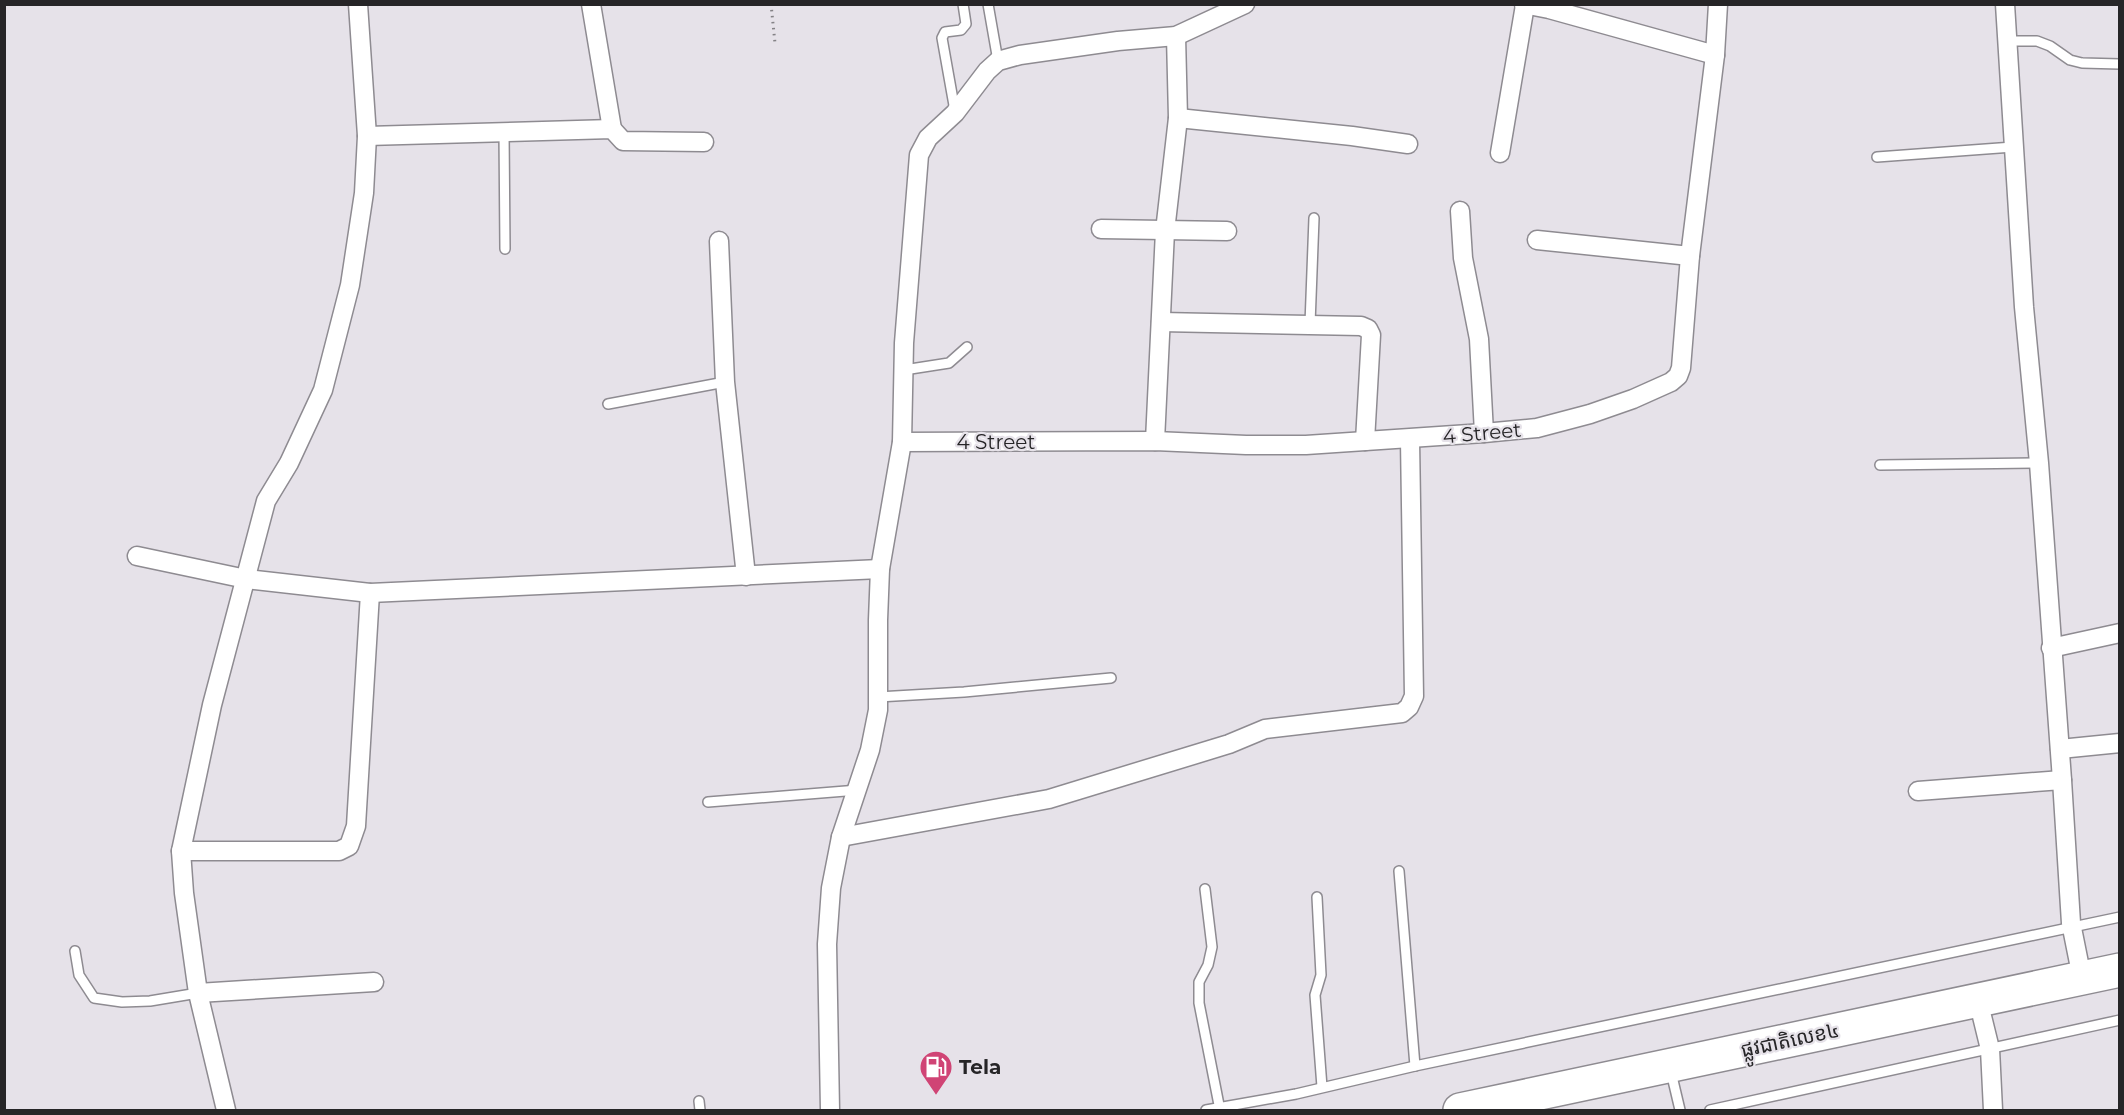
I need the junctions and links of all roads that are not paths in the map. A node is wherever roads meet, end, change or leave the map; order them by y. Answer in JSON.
{"nodes":[{"id":1,"x":358,"y":4,"type":"edge"},
{"id":2,"x":591,"y":4,"type":"edge"},
{"id":3,"x":963,"y":4,"type":"edge"},
{"id":4,"x":988,"y":4,"type":"edge"},
{"id":5,"x":1245,"y":4,"type":"edge"},
{"id":6,"x":1718,"y":4,"type":"edge"},
{"id":7,"x":2005,"y":4,"type":"edge"},
{"id":8,"x":1524,"y":5,"type":"edge"},
{"id":9,"x":1176,"y":36,"type":"junction"},
{"id":10,"x":2007,"y":41,"type":"junction"},
{"id":11,"x":1715,"y":55,"type":"junction"},
{"id":12,"x":998,"y":61,"type":"junction"},
{"id":13,"x":2120,"y":64,"type":"edge"},
{"id":14,"x":955,"y":113,"type":"junction"},
{"id":15,"x":1178,"y":117,"type":"junction"},
{"id":16,"x":612,"y":129,"type":"junction"},
{"id":17,"x":504,"y":132,"type":"junction"},
{"id":18,"x":367,"y":136,"type":"junction"},
{"id":19,"x":704,"y":142,"type":"dead end"},
{"id":20,"x":1408,"y":144,"type":"dead end"},
{"id":21,"x":2013,"y":147,"type":"junction"},
{"id":22,"x":1500,"y":153,"type":"dead end"},
{"id":23,"x":1877,"y":157,"type":"dead end"},
{"id":24,"x":1460,"y":211,"type":"dead end"},
{"id":25,"x":1314,"y":218,"type":"dead end"},
{"id":26,"x":1101,"y":229,"type":"dead end"},
{"id":27,"x":1165,"y":231,"type":"junction"},
{"id":28,"x":1227,"y":231,"type":"dead end"},
{"id":29,"x":1537,"y":240,"type":"dead end"},
{"id":30,"x":719,"y":242,"type":"dead end"},
{"id":31,"x":505,"y":249,"type":"dead end"},
{"id":32,"x":1690,"y":256,"type":"junction"},
{"id":33,"x":1161,"y":322,"type":"junction"},
{"id":34,"x":1310,"y":324,"type":"junction"},
{"id":35,"x":967,"y":347,"type":"dead end"},
{"id":36,"x":904,"y":370,"type":"junction"},
{"id":37,"x":725,"y":382,"type":"junction"},
{"id":38,"x":608,"y":404,"type":"dead end"},
{"id":39,"x":1484,"y":433,"type":"junction"},
{"id":40,"x":1410,"y":440,"type":"junction"},
{"id":41,"x":1155,"y":441,"type":"junction"},
{"id":42,"x":1365,"y":441,"type":"junction"},
{"id":43,"x":902,"y":442,"type":"junction"},
{"id":44,"x":2039,"y":463,"type":"junction"},
{"id":45,"x":1880,"y":465,"type":"dead end"},
{"id":46,"x":137,"y":556,"type":"dead end"},
{"id":47,"x":880,"y":569,"type":"junction"},
{"id":48,"x":746,"y":576,"type":"junction"},
{"id":49,"x":246,"y":579,"type":"junction"},
{"id":50,"x":370,"y":592,"type":"junction"},
{"id":51,"x":2120,"y":633,"type":"edge"},
{"id":52,"x":2051,"y":648,"type":"junction"},
{"id":53,"x":1111,"y":678,"type":"dead end"},
{"id":54,"x":878,"y":697,"type":"junction"},
{"id":55,"x":2120,"y":743,"type":"edge"},
{"id":56,"x":2060,"y":749,"type":"junction"},
{"id":57,"x":2062,"y":780,"type":"junction"},
{"id":58,"x":858,"y":790,"type":"junction"},
{"id":59,"x":1918,"y":791,"type":"dead end"},
{"id":60,"x":708,"y":802,"type":"dead end"},
{"id":61,"x":841,"y":837,"type":"junction"},
{"id":62,"x":180,"y":850,"type":"junction"},
{"id":63,"x":1399,"y":871,"type":"dead end"},
{"id":64,"x":1205,"y":889,"type":"dead end"},
{"id":65,"x":1317,"y":897,"type":"dead end"},
{"id":66,"x":2120,"y":917,"type":"edge"},
{"id":67,"x":2072,"y":928,"type":"junction"},
{"id":68,"x":75,"y":951,"type":"dead end"},
{"id":69,"x":2120,"y":970,"type":"edge"},
{"id":70,"x":2082,"y":978,"type":"junction"},
{"id":71,"x":374,"y":982,"type":"dead end"},
{"id":72,"x":198,"y":993,"type":"junction"},
{"id":73,"x":1978,"y":1000,"type":"junction"},
{"id":74,"x":2120,"y":1020,"type":"edge"},
{"id":75,"x":1990,"y":1049,"type":"junction"},
{"id":76,"x":1415,"y":1065,"type":"junction"},
{"id":77,"x":1669,"y":1066,"type":"junction"},
{"id":78,"x":1322,"y":1087,"type":"junction"},
{"id":79,"x":1219,"y":1109,"type":"edge"},
{"id":80,"x":226,"y":1110,"type":"edge"},
{"id":81,"x":830,"y":1110,"type":"edge"},
{"id":82,"x":1206,"y":1110,"type":"edge"},
{"id":83,"x":1460,"y":1110,"type":"edge"},
{"id":84,"x":1680,"y":1110,"type":"edge"},
{"id":85,"x":1710,"y":1110,"type":"edge"},
{"id":86,"x":1993,"y":1110,"type":"edge"}],
"edges":[{"from":1,"to":18,"type":"street"},
{"from":2,"to":16,"type":"street"},
{"from":3,"to":14,"type":"lane"},
{"from":4,"to":12,"type":"lane"},
{"from":5,"to":9,"type":"street"},
{"from":6,"to":11,"type":"street","name":"4 Street"},
{"from":7,"to":10,"type":"street"},
{"from":8,"to":11,"type":"street"},
{"from":8,"to":22,"type":"street"},
{"from":9,"to":12,"type":"street"},
{"from":9,"to":15,"type":"street"},
{"from":10,"to":13,"type":"lane"},
{"from":10,"to":21,"type":"street"},
{"from":11,"to":32,"type":"street","name":"4 Street"},
{"from":12,"to":14,"type":"street"},
{"from":14,"to":36,"type":"street"},
{"from":15,"to":20,"type":"street"},
{"from":15,"to":27,"type":"street"},
{"from":16,"to":17,"type":"street"},
{"from":16,"to":19,"type":"street"},
{"from":17,"to":18,"type":"street"},
{"from":17,"to":31,"type":"lane"},
{"from":18,"to":49,"type":"street"},
{"from":21,"to":23,"type":"lane"},
{"from":21,"to":44,"type":"street"},
{"from":24,"to":39,"type":"street"},
{"from":25,"to":34,"type":"lane"},
{"from":26,"to":27,"type":"street"},
{"from":27,"to":28,"type":"street"},
{"from":27,"to":33,"type":"street"},
{"from":29,"to":32,"type":"street"},
{"from":30,"to":37,"type":"street"},
{"from":32,"to":39,"type":"street","name":"4 Street"},
{"from":33,"to":34,"type":"street"},
{"from":33,"to":41,"type":"street"},
{"from":34,"to":42,"type":"street"},
{"from":35,"to":36,"type":"lane"},
{"from":36,"to":43,"type":"street"},
{"from":37,"to":38,"type":"lane"},
{"from":37,"to":48,"type":"street"},
{"from":39,"to":40,"type":"street","name":"4 Street"},
{"from":40,"to":42,"type":"street","name":"4 Street"},
{"from":40,"to":61,"type":"street"},
{"from":41,"to":42,"type":"street","name":"4 Street"},
{"from":41,"to":43,"type":"street","name":"4 Street"},
{"from":43,"to":47,"type":"street"},
{"from":44,"to":45,"type":"lane"},
{"from":44,"to":52,"type":"street"},
{"from":46,"to":49,"type":"street"},
{"from":47,"to":48,"type":"street"},
{"from":47,"to":54,"type":"street"},
{"from":48,"to":50,"type":"street"},
{"from":49,"to":50,"type":"street"},
{"from":49,"to":62,"type":"street"},
{"from":50,"to":62,"type":"street"},
{"from":51,"to":52,"type":"street"},
{"from":52,"to":56,"type":"street"},
{"from":53,"to":54,"type":"lane"},
{"from":54,"to":58,"type":"street"},
{"from":55,"to":56,"type":"street"},
{"from":56,"to":57,"type":"street"},
{"from":57,"to":59,"type":"street"},
{"from":57,"to":67,"type":"street"},
{"from":58,"to":60,"type":"lane"},
{"from":58,"to":61,"type":"street"},
{"from":61,"to":81,"type":"street"},
{"from":62,"to":72,"type":"street"},
{"from":63,"to":76,"type":"lane"},
{"from":64,"to":79,"type":"lane"},
{"from":65,"to":78,"type":"lane"},
{"from":66,"to":67,"type":"lane"},
{"from":67,"to":70,"type":"street"},
{"from":67,"to":76,"type":"lane"},
{"from":68,"to":72,"type":"lane"},
{"from":69,"to":70,"type":"highway","name":"ផ្លូវជាតិលេខ៤"},
{"from":70,"to":73,"type":"highway","name":"ផ្លូវជាតិលេខ៤"},
{"from":71,"to":72,"type":"street"},
{"from":72,"to":80,"type":"street"},
{"from":73,"to":75,"type":"street"},
{"from":73,"to":77,"type":"highway","name":"ផ្លូវជាតិលេខ៤"},
{"from":74,"to":75,"type":"lane"},
{"from":75,"to":85,"type":"lane"},
{"from":75,"to":86,"type":"street"},
{"from":76,"to":78,"type":"lane"},
{"from":77,"to":83,"type":"highway","name":"ផ្លូវជាតិលេខ៤"},
{"from":77,"to":84,"type":"lane"},
{"from":78,"to":79,"type":"lane"},
{"from":79,"to":82,"type":"lane"}]}
